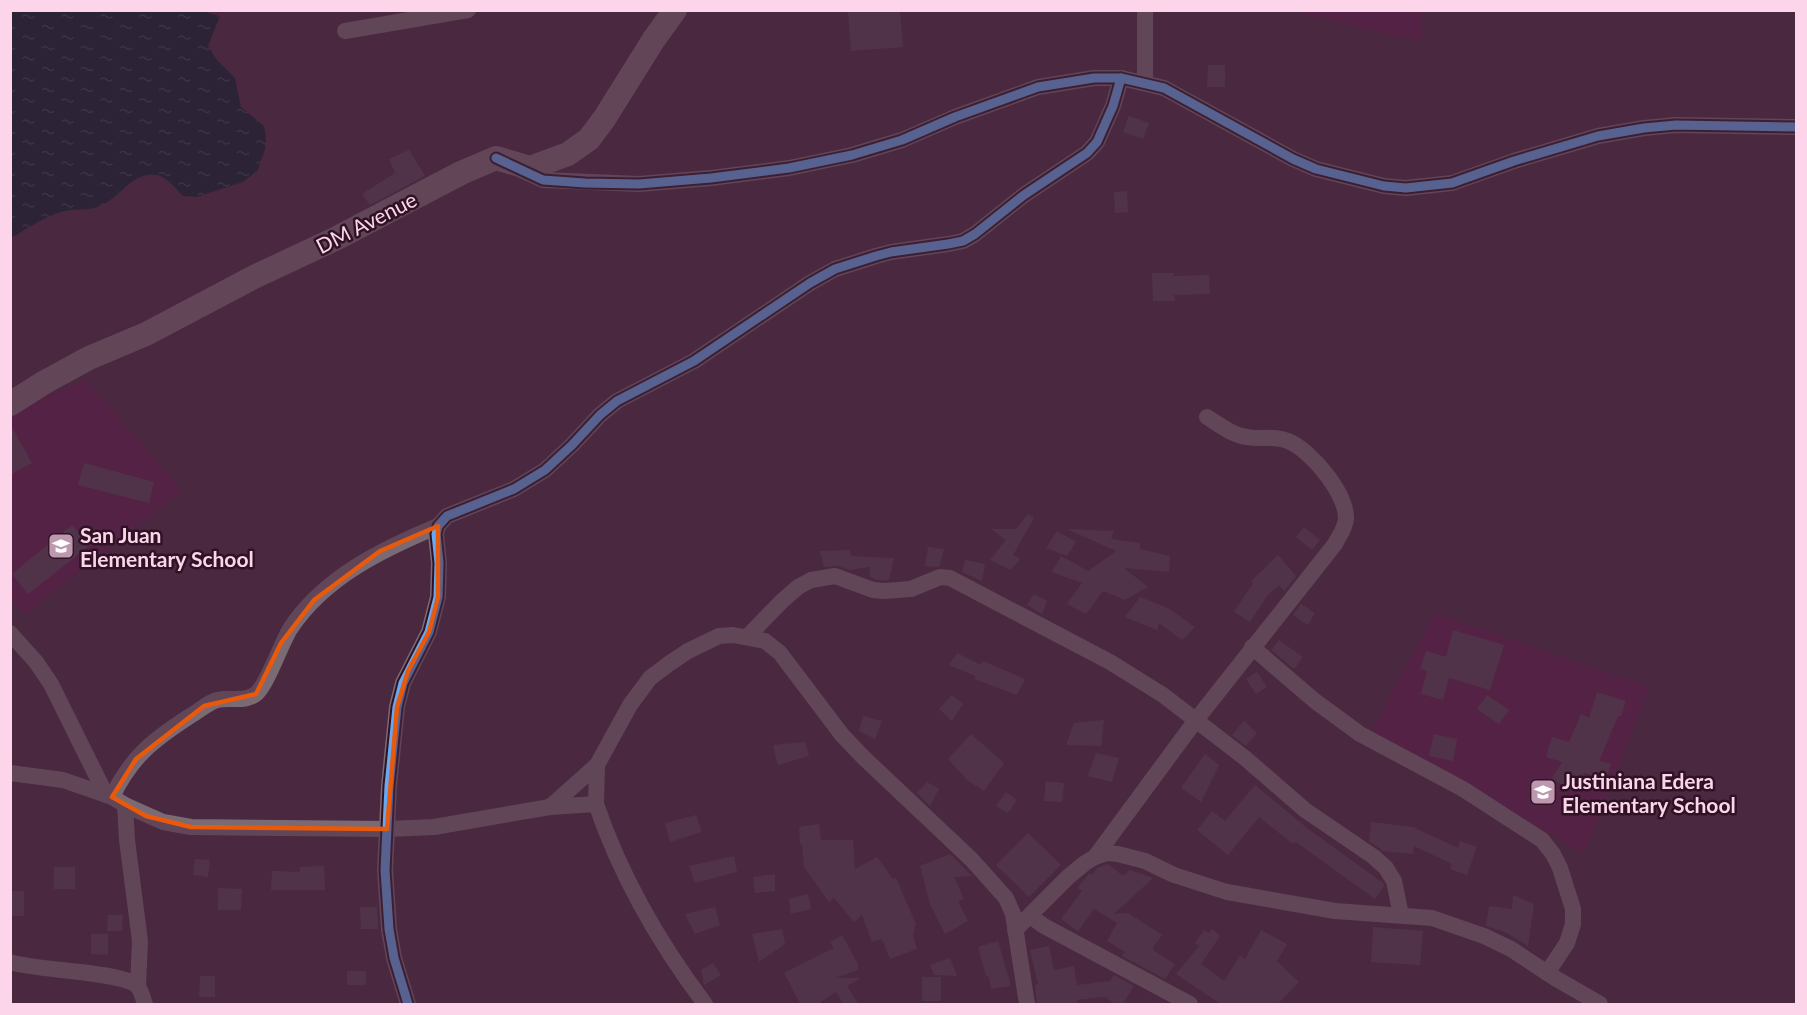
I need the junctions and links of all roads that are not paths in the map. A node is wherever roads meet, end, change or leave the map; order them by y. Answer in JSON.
{"nodes":[{"id":1,"x":468,"y":10,"type":"edge"},
{"id":2,"x":675,"y":10,"type":"edge"},
{"id":3,"x":1145,"y":10,"type":"edge"},
{"id":4,"x":345,"y":31,"type":"dead end"},
{"id":5,"x":1121,"y":78,"type":"junction"},
{"id":6,"x":1145,"y":83,"type":"junction"},
{"id":7,"x":1797,"y":127,"type":"edge"},
{"id":8,"x":496,"y":158,"type":"junction"},
{"id":9,"x":10,"y":404,"type":"edge"},
{"id":10,"x":1207,"y":417,"type":"dead end"},
{"id":11,"x":438,"y":526,"type":"junction"},
{"id":12,"x":10,"y":633,"type":"edge"},
{"id":13,"x":747,"y":637,"type":"junction"},
{"id":14,"x":1252,"y":647,"type":"junction"},
{"id":15,"x":1196,"y":720,"type":"junction"},
{"id":16,"x":597,"y":765,"type":"junction"},
{"id":17,"x":10,"y":773,"type":"edge"},
{"id":18,"x":115,"y":799,"type":"junction"},
{"id":19,"x":596,"y":804,"type":"junction"},
{"id":20,"x":550,"y":807,"type":"junction"},
{"id":21,"x":387,"y":829,"type":"junction"},
{"id":22,"x":1095,"y":856,"type":"junction"},
{"id":23,"x":1401,"y":915,"type":"junction"},
{"id":24,"x":1030,"y":916,"type":"junction"},
{"id":25,"x":1015,"y":930,"type":"junction"},
{"id":26,"x":10,"y":963,"type":"edge"},
{"id":27,"x":1547,"y":973,"type":"junction"},
{"id":28,"x":138,"y":986,"type":"junction"},
{"id":29,"x":145,"y":1005,"type":"edge"},
{"id":30,"x":408,"y":1005,"type":"edge"},
{"id":31,"x":705,"y":1005,"type":"edge"},
{"id":32,"x":1027,"y":1005,"type":"edge"},
{"id":33,"x":1190,"y":1005,"type":"edge"},
{"id":34,"x":1600,"y":1005,"type":"edge"}],
"edges":[{"from":1,"to":4,"type":"street"},
{"from":2,"to":8,"type":"main road"},
{"from":3,"to":6,"type":"street"},
{"from":5,"to":6,"type":"street"},
{"from":5,"to":8,"type":"street"},
{"from":5,"to":11,"type":"street"},
{"from":6,"to":7,"type":"street"},
{"from":8,"to":9,"type":"main road","name":"DM Avenue"},
{"from":10,"to":14,"type":"street"},
{"from":11,"to":18,"type":"street"},
{"from":11,"to":21,"type":"street"},
{"from":12,"to":18,"type":"street"},
{"from":13,"to":15,"type":"street"},
{"from":13,"to":16,"type":"street"},
{"from":13,"to":25,"type":"street"},
{"from":14,"to":15,"type":"street"},
{"from":14,"to":27,"type":"street"},
{"from":15,"to":22,"type":"street"},
{"from":15,"to":23,"type":"street"},
{"from":16,"to":19,"type":"street"},
{"from":16,"to":20,"type":"street"},
{"from":17,"to":18,"type":"street"},
{"from":18,"to":21,"type":"street"},
{"from":18,"to":28,"type":"street"},
{"from":19,"to":20,"type":"street"},
{"from":19,"to":31,"type":"street"},
{"from":20,"to":21,"type":"street"},
{"from":21,"to":30,"type":"street"},
{"from":22,"to":23,"type":"street"},
{"from":22,"to":24,"type":"street"},
{"from":23,"to":27,"type":"street"},
{"from":24,"to":25,"type":"street"},
{"from":24,"to":33,"type":"street"},
{"from":25,"to":32,"type":"street"},
{"from":26,"to":28,"type":"street"},
{"from":27,"to":34,"type":"street"},
{"from":28,"to":29,"type":"street"}]}
